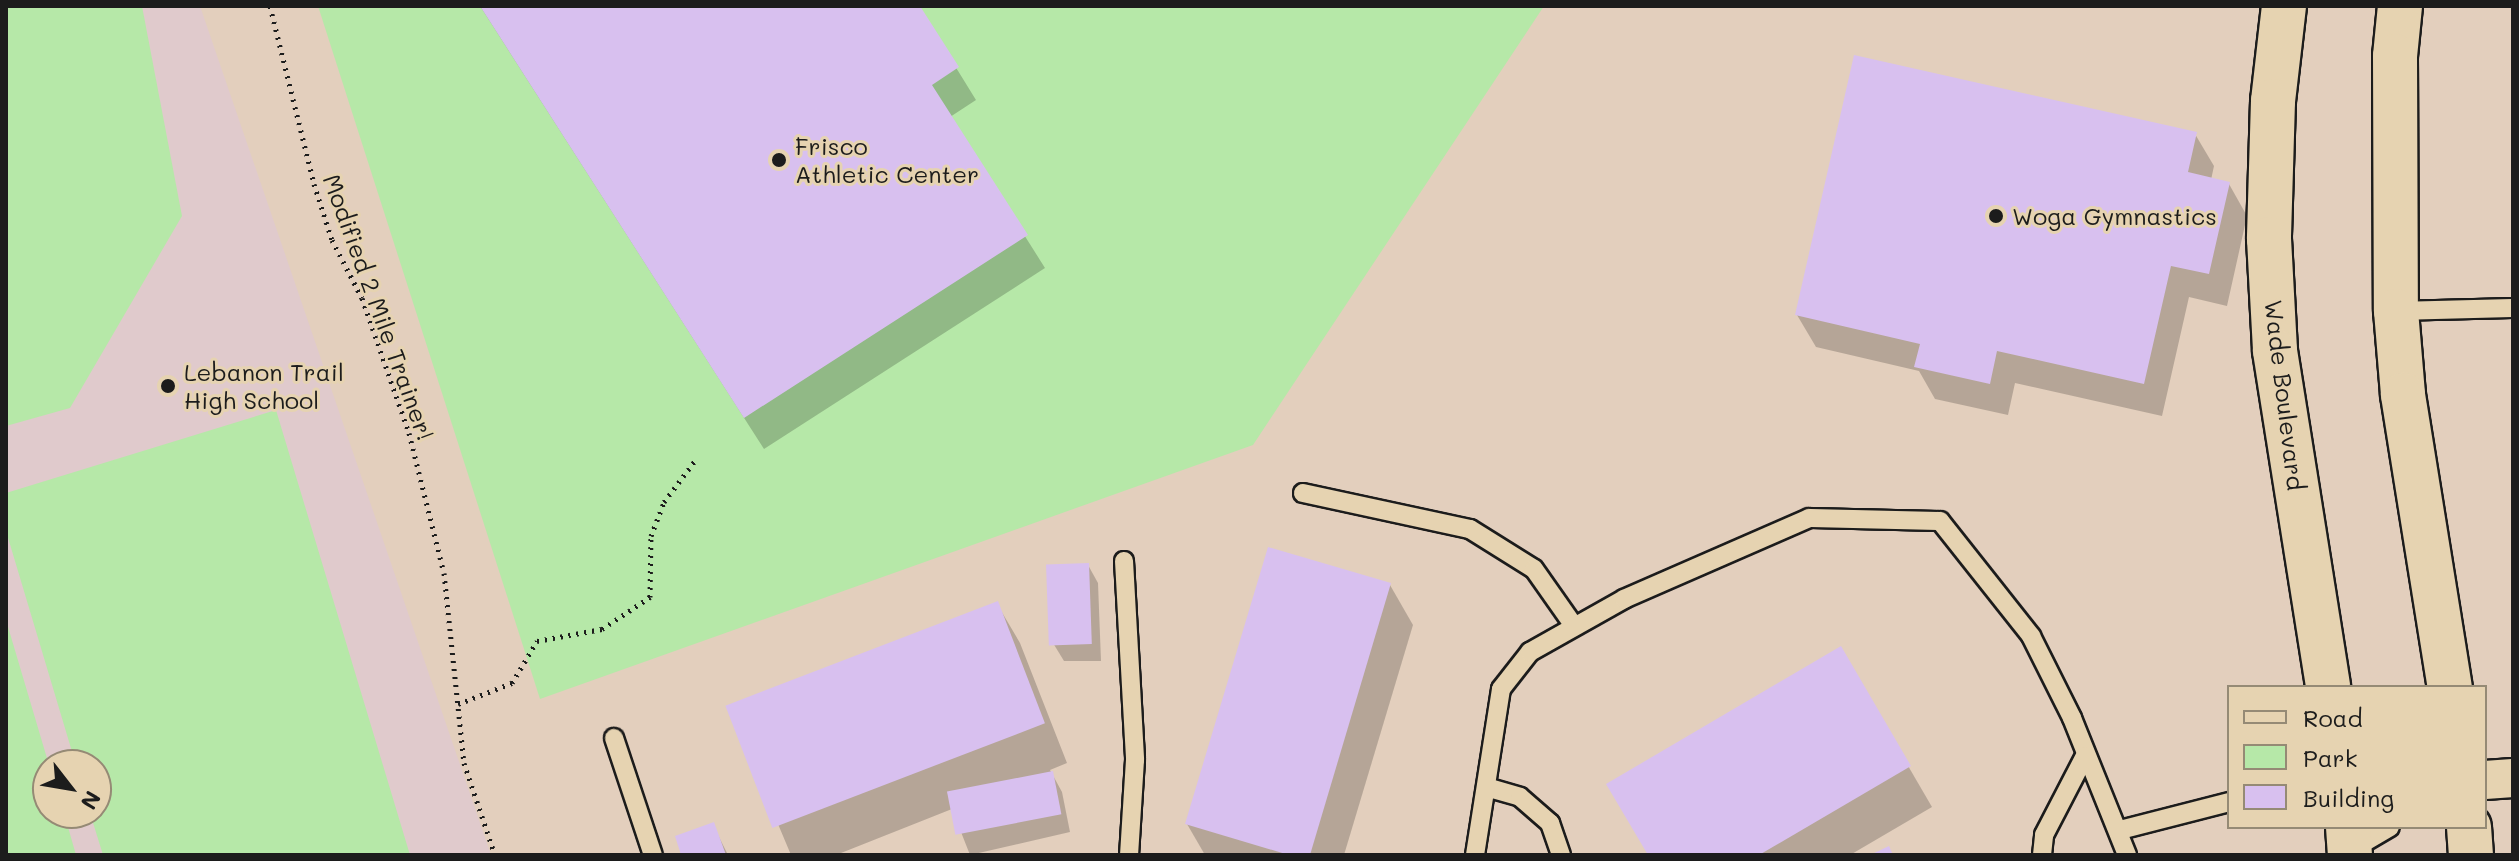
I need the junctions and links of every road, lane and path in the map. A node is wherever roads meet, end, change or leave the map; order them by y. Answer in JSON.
{"nodes":[{"id":1,"x":270,"y":6,"type":"edge"},
{"id":2,"x":2284,"y":6,"type":"edge"},
{"id":3,"x":2400,"y":6,"type":"edge"},
{"id":4,"x":2513,"y":308,"type":"edge"},
{"id":5,"x":2396,"y":311,"type":"junction"},
{"id":6,"x":697,"y":458,"type":"dead end"},
{"id":7,"x":1303,"y":493,"type":"dead end"},
{"id":8,"x":1124,"y":561,"type":"dead end"},
{"id":9,"x":1574,"y":626,"type":"junction"},
{"id":10,"x":2328,"y":685,"type":"edge"},
{"id":11,"x":2450,"y":685,"type":"edge"},
{"id":12,"x":458,"y":704,"type":"junction"},
{"id":13,"x":614,"y":738,"type":"dead end"},
{"id":14,"x":2085,"y":756,"type":"junction"},
{"id":15,"x":2513,"y":778,"type":"edge"},
{"id":16,"x":2487,"y":780,"type":"edge"},
{"id":17,"x":1486,"y":787,"type":"junction"},
{"id":18,"x":2227,"y":803,"type":"edge"},
{"id":19,"x":2386,"y":829,"type":"edge"},
{"id":20,"x":2469,"y":829,"type":"edge"},
{"id":21,"x":2120,"y":830,"type":"junction"},
{"id":22,"x":2345,"y":847,"type":"edge"},
{"id":23,"x":495,"y":855,"type":"edge"},
{"id":24,"x":653,"y":855,"type":"edge"},
{"id":25,"x":1129,"y":855,"type":"edge"},
{"id":26,"x":1475,"y":855,"type":"edge"},
{"id":27,"x":1561,"y":855,"type":"edge"},
{"id":28,"x":2042,"y":855,"type":"edge"},
{"id":29,"x":2127,"y":855,"type":"edge"},
{"id":30,"x":2471,"y":855,"type":"edge"}],
"edges":[{"from":1,"to":12,"type":"path","name":"Modified 2 Mile Trainer!"},
{"from":2,"to":10,"type":"street","name":"Wade Boulevard"},
{"from":3,"to":5,"type":"street"},
{"from":4,"to":5,"type":"lane"},
{"from":5,"to":11,"type":"street"},
{"from":6,"to":12,"type":"path"},
{"from":7,"to":9,"type":"lane"},
{"from":8,"to":25,"type":"lane"},
{"from":9,"to":14,"type":"lane"},
{"from":9,"to":17,"type":"lane"},
{"from":12,"to":23,"type":"path","name":"Modified 2 Mile Trainer!"},
{"from":13,"to":24,"type":"lane"},
{"from":14,"to":21,"type":"lane"},
{"from":14,"to":28,"type":"lane"},
{"from":15,"to":16,"type":"street"},
{"from":17,"to":26,"type":"lane"},
{"from":17,"to":27,"type":"lane"},
{"from":18,"to":21,"type":"lane"},
{"from":19,"to":22,"type":"lane"},
{"from":20,"to":30,"type":"street"},
{"from":21,"to":29,"type":"lane"}]}
